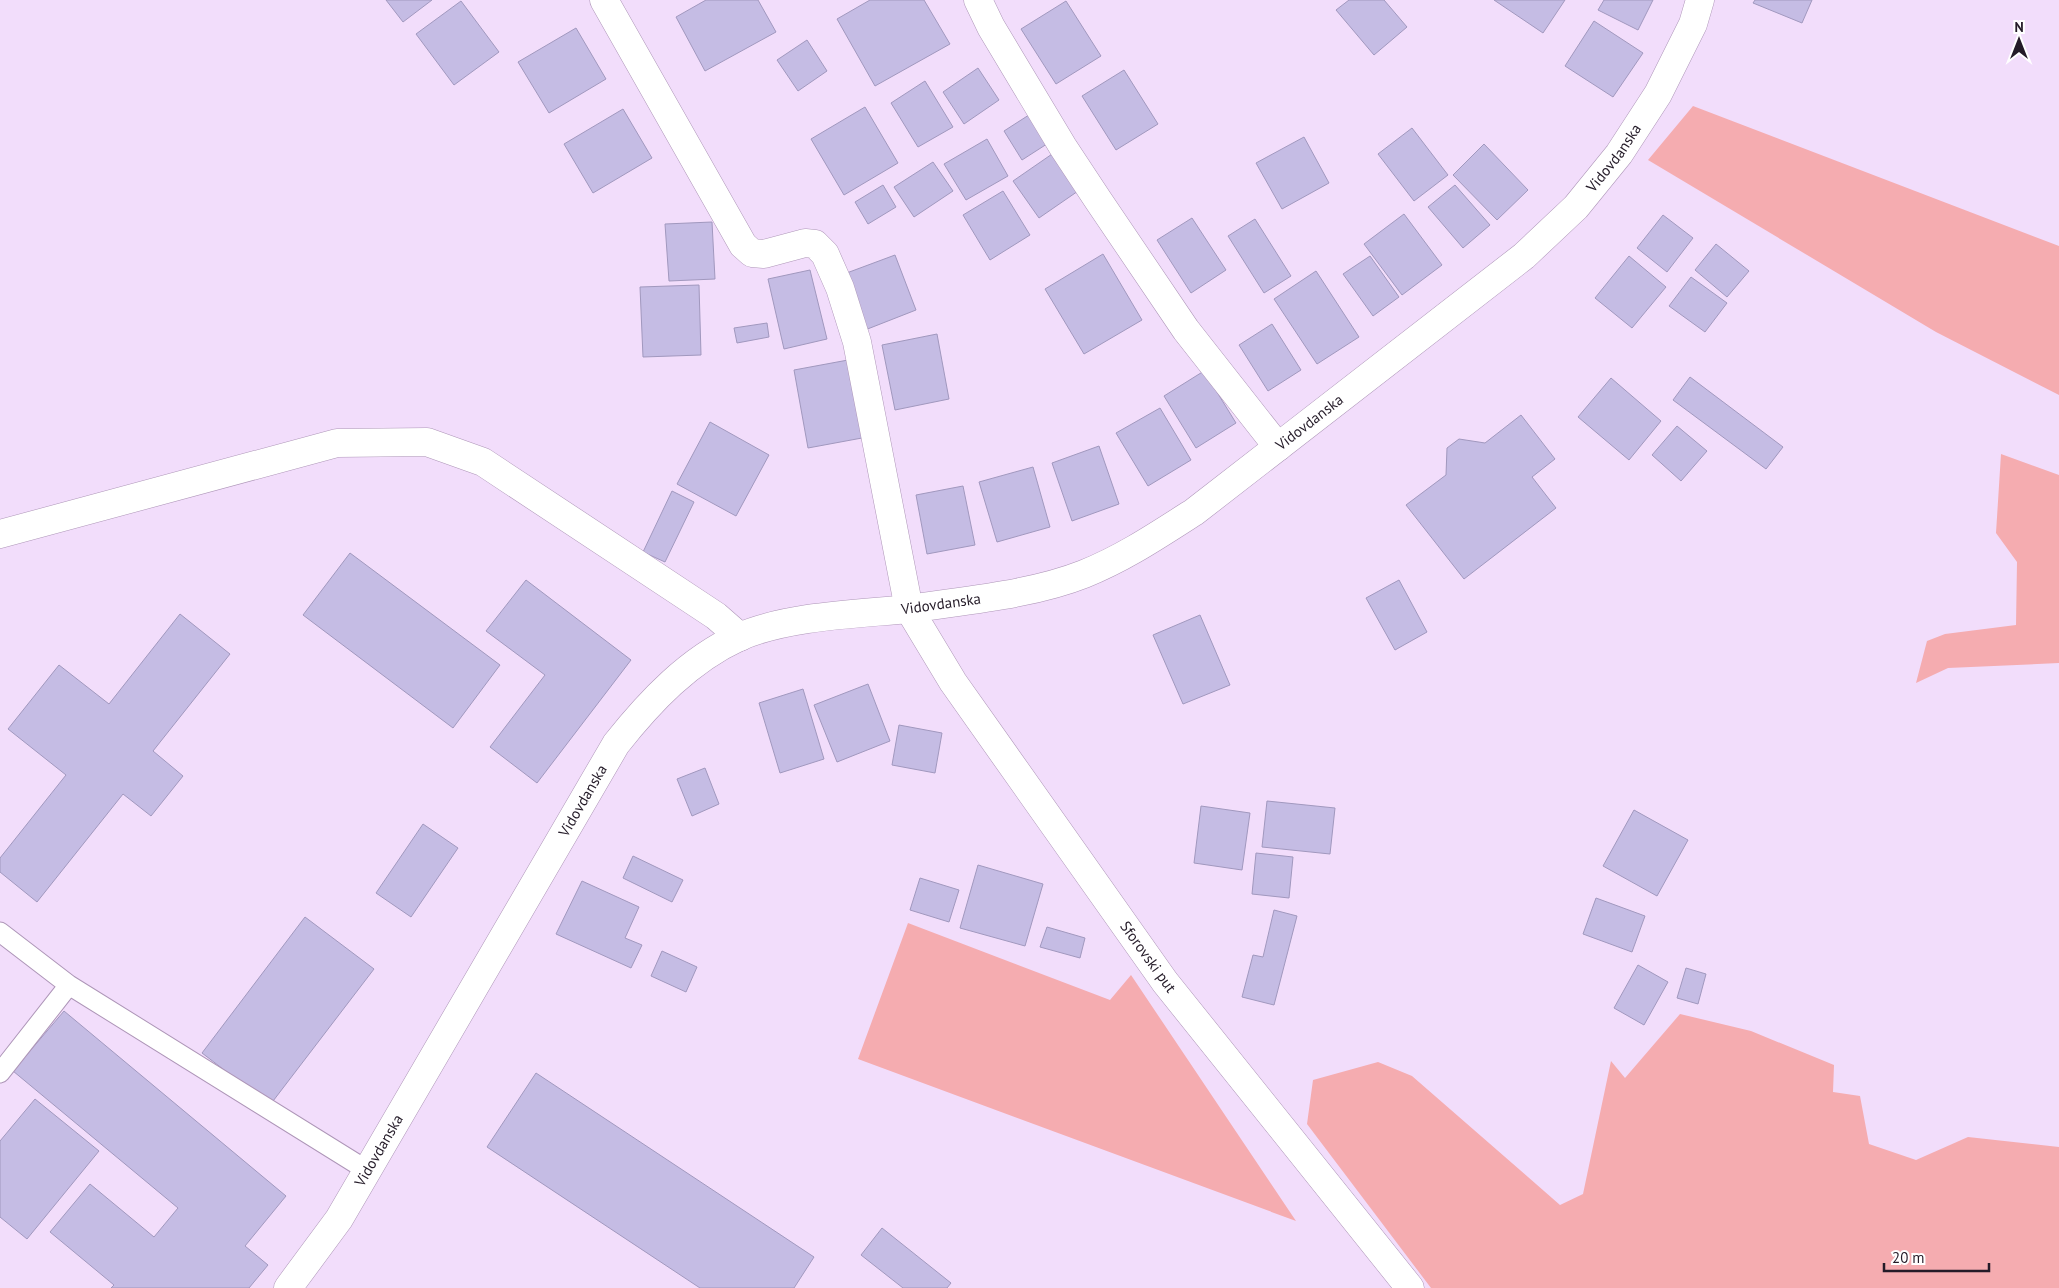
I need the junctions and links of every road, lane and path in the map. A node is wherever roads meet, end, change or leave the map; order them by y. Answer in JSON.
{"nodes":[{"id":1,"x":604,"y":0,"type":"edge"},
{"id":2,"x":978,"y":0,"type":"edge"},
{"id":3,"x":1700,"y":0,"type":"edge"},
{"id":4,"x":1278,"y":447,"type":"junction"},
{"id":5,"x":0,"y":534,"type":"edge"},
{"id":6,"x":909,"y":609,"type":"junction"},
{"id":7,"x":740,"y":637,"type":"junction"},
{"id":8,"x":0,"y":932,"type":"edge"},
{"id":9,"x":69,"y":984,"type":"junction"},
{"id":10,"x":0,"y":1073,"type":"edge"},
{"id":11,"x":368,"y":1171,"type":"junction"},
{"id":12,"x":288,"y":1288,"type":"edge"},
{"id":13,"x":1410,"y":1288,"type":"edge"}],
"edges":[{"from":1,"to":6,"type":"street"},
{"from":2,"to":4,"type":"street"},
{"from":3,"to":4,"type":"street","name":"Vidovdanska"},
{"from":4,"to":6,"type":"street","name":"Vidovdanska"},
{"from":5,"to":7,"type":"street"},
{"from":6,"to":7,"type":"street","name":"Vidovdanska"},
{"from":6,"to":13,"type":"street","name":"Sforovski put"},
{"from":7,"to":11,"type":"street","name":"Vidovdanska"},
{"from":8,"to":9,"type":"lane"},
{"from":9,"to":10,"type":"lane"},
{"from":9,"to":11,"type":"lane"},
{"from":11,"to":12,"type":"street","name":"Vidovdanska"}]}
